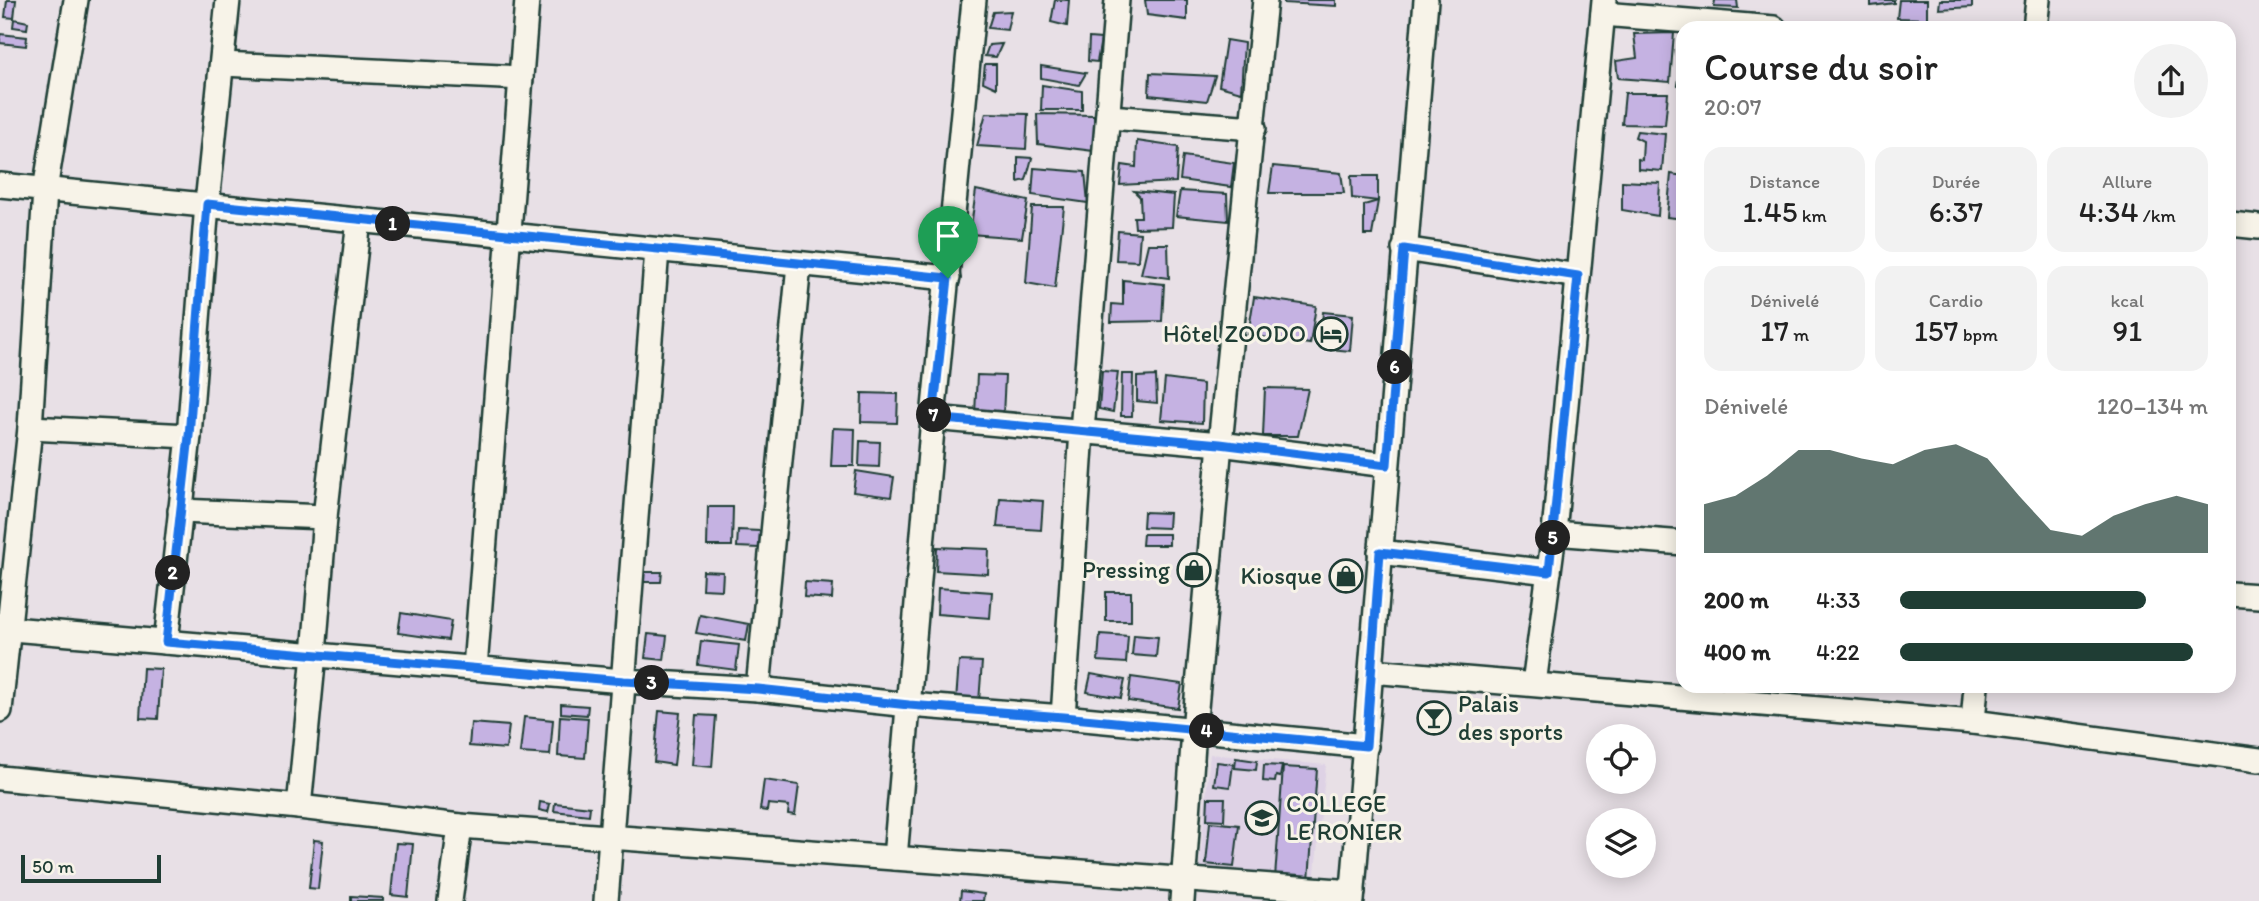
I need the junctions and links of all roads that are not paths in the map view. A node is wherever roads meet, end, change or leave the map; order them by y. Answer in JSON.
{"nodes":[{"id":1,"x":76,"y":0,"type":"edge"},
{"id":2,"x":228,"y":0,"type":"edge"},
{"id":3,"x":527,"y":0,"type":"edge"},
{"id":4,"x":974,"y":0,"type":"edge"},
{"id":5,"x":1117,"y":0,"type":"edge"},
{"id":6,"x":1265,"y":0,"type":"edge"},
{"id":7,"x":1426,"y":0,"type":"edge"},
{"id":8,"x":2038,"y":0,"type":"edge"},
{"id":9,"x":1604,"y":7,"type":"edge"},
{"id":10,"x":1701,"y":21,"type":"edge"},
{"id":11,"x":2036,"y":21,"type":"edge"},
{"id":12,"x":222,"y":64,"type":"junction"},
{"id":13,"x":521,"y":78,"type":"junction"},
{"id":14,"x":1109,"y":117,"type":"junction"},
{"id":15,"x":1254,"y":128,"type":"junction"},
{"id":16,"x":0,"y":185,"type":"edge"},
{"id":17,"x":45,"y":190,"type":"junction"},
{"id":18,"x":207,"y":204,"type":"junction"},
{"id":19,"x":359,"y":220,"type":"junction"},
{"id":20,"x":2236,"y":225,"type":"edge"},
{"id":21,"x":2259,"y":227,"type":"edge"},
{"id":22,"x":508,"y":235,"type":"junction"},
{"id":23,"x":1404,"y":249,"type":"junction"},
{"id":24,"x":657,"y":250,"type":"junction"},
{"id":25,"x":799,"y":264,"type":"junction"},
{"id":26,"x":1578,"y":276,"type":"junction"},
{"id":27,"x":948,"y":278,"type":"junction"},
{"id":28,"x":933,"y":418,"type":"junction"},
{"id":29,"x":30,"y":428,"type":"junction"},
{"id":30,"x":1082,"y":431,"type":"junction"},
{"id":31,"x":189,"y":436,"type":"junction"},
{"id":32,"x":1220,"y":444,"type":"junction"},
{"id":33,"x":1387,"y":465,"type":"junction"},
{"id":34,"x":180,"y":511,"type":"junction"},
{"id":35,"x":325,"y":517,"type":"junction"},
{"id":36,"x":1554,"y":533,"type":"junction"},
{"id":37,"x":1676,"y":543,"type":"edge"},
{"id":38,"x":1380,"y":552,"type":"junction"},
{"id":39,"x":1549,"y":572,"type":"junction"},
{"id":40,"x":2236,"y":594,"type":"edge"},
{"id":41,"x":2259,"y":596,"type":"edge"},
{"id":42,"x":4,"y":629,"type":"edge"},
{"id":43,"x":166,"y":642,"type":"junction"},
{"id":44,"x":314,"y":654,"type":"junction"},
{"id":45,"x":474,"y":668,"type":"junction"},
{"id":46,"x":1371,"y":671,"type":"junction"},
{"id":47,"x":624,"y":681,"type":"junction"},
{"id":48,"x":1534,"y":684,"type":"junction"},
{"id":49,"x":758,"y":689,"type":"junction"},
{"id":50,"x":1975,"y":693,"type":"edge"},
{"id":51,"x":909,"y":705,"type":"junction"},
{"id":52,"x":0,"y":710,"type":"edge"},
{"id":53,"x":1063,"y":717,"type":"junction"},
{"id":54,"x":1973,"y":722,"type":"junction"},
{"id":55,"x":1194,"y":730,"type":"junction"},
{"id":56,"x":1366,"y":746,"type":"junction"},
{"id":57,"x":2259,"y":760,"type":"edge"},
{"id":58,"x":0,"y":778,"type":"edge"},
{"id":59,"x":299,"y":807,"type":"junction"},
{"id":60,"x":460,"y":826,"type":"junction"},
{"id":61,"x":611,"y":839,"type":"junction"},
{"id":62,"x":895,"y":858,"type":"junction"},
{"id":63,"x":1183,"y":890,"type":"edge"},
{"id":64,"x":1310,"y":895,"type":"edge"},
{"id":65,"x":1353,"y":897,"type":"edge"},
{"id":66,"x":450,"y":901,"type":"edge"},
{"id":67,"x":606,"y":901,"type":"edge"}],
"edges":[{"from":1,"to":17,"type":"street"},
{"from":2,"to":12,"type":"street"},
{"from":3,"to":13,"type":"street"},
{"from":4,"to":27,"type":"street"},
{"from":5,"to":14,"type":"street"},
{"from":6,"to":15,"type":"street"},
{"from":7,"to":23,"type":"street"},
{"from":8,"to":11,"type":"street"},
{"from":9,"to":10,"type":"street"},
{"from":9,"to":26,"type":"street"},
{"from":12,"to":13,"type":"street"},
{"from":12,"to":18,"type":"street"},
{"from":13,"to":22,"type":"street"},
{"from":14,"to":15,"type":"street"},
{"from":14,"to":30,"type":"street"},
{"from":15,"to":32,"type":"street"},
{"from":16,"to":17,"type":"street"},
{"from":17,"to":18,"type":"street"},
{"from":17,"to":29,"type":"street"},
{"from":18,"to":19,"type":"street"},
{"from":18,"to":31,"type":"street"},
{"from":19,"to":22,"type":"street"},
{"from":19,"to":35,"type":"street"},
{"from":20,"to":21,"type":"street"},
{"from":22,"to":24,"type":"street"},
{"from":22,"to":45,"type":"street"},
{"from":23,"to":26,"type":"street"},
{"from":23,"to":33,"type":"street"},
{"from":24,"to":25,"type":"street"},
{"from":24,"to":47,"type":"street"},
{"from":25,"to":27,"type":"street"},
{"from":25,"to":49,"type":"street"},
{"from":26,"to":36,"type":"street"},
{"from":27,"to":28,"type":"street"},
{"from":28,"to":30,"type":"street"},
{"from":28,"to":51,"type":"street"},
{"from":29,"to":31,"type":"street"},
{"from":29,"to":42,"type":"street"},
{"from":30,"to":32,"type":"street"},
{"from":30,"to":53,"type":"street"},
{"from":31,"to":34,"type":"street"},
{"from":32,"to":33,"type":"street"},
{"from":32,"to":55,"type":"street"},
{"from":33,"to":38,"type":"street"},
{"from":34,"to":35,"type":"street"},
{"from":34,"to":43,"type":"street"},
{"from":35,"to":44,"type":"street"},
{"from":36,"to":37,"type":"street"},
{"from":36,"to":39,"type":"street"},
{"from":38,"to":39,"type":"street"},
{"from":38,"to":46,"type":"street"},
{"from":39,"to":48,"type":"street"},
{"from":40,"to":41,"type":"street"},
{"from":42,"to":43,"type":"street"},
{"from":42,"to":52,"type":"street"},
{"from":43,"to":44,"type":"street"},
{"from":44,"to":45,"type":"street"},
{"from":44,"to":59,"type":"street"},
{"from":45,"to":47,"type":"street"},
{"from":46,"to":48,"type":"street"},
{"from":46,"to":56,"type":"street"},
{"from":47,"to":49,"type":"street"},
{"from":47,"to":61,"type":"street"},
{"from":48,"to":54,"type":"street"},
{"from":49,"to":51,"type":"street"},
{"from":50,"to":54,"type":"street"},
{"from":51,"to":53,"type":"street"},
{"from":51,"to":62,"type":"street"},
{"from":53,"to":55,"type":"street"},
{"from":54,"to":57,"type":"street"},
{"from":55,"to":56,"type":"street"},
{"from":55,"to":63,"type":"street"},
{"from":56,"to":65,"type":"street"},
{"from":58,"to":59,"type":"street"},
{"from":59,"to":60,"type":"street"},
{"from":60,"to":61,"type":"street"},
{"from":60,"to":66,"type":"street"},
{"from":61,"to":62,"type":"street"},
{"from":61,"to":67,"type":"street"},
{"from":62,"to":63,"type":"street"},
{"from":63,"to":64,"type":"street"},
{"from":64,"to":65,"type":"street"}]}
